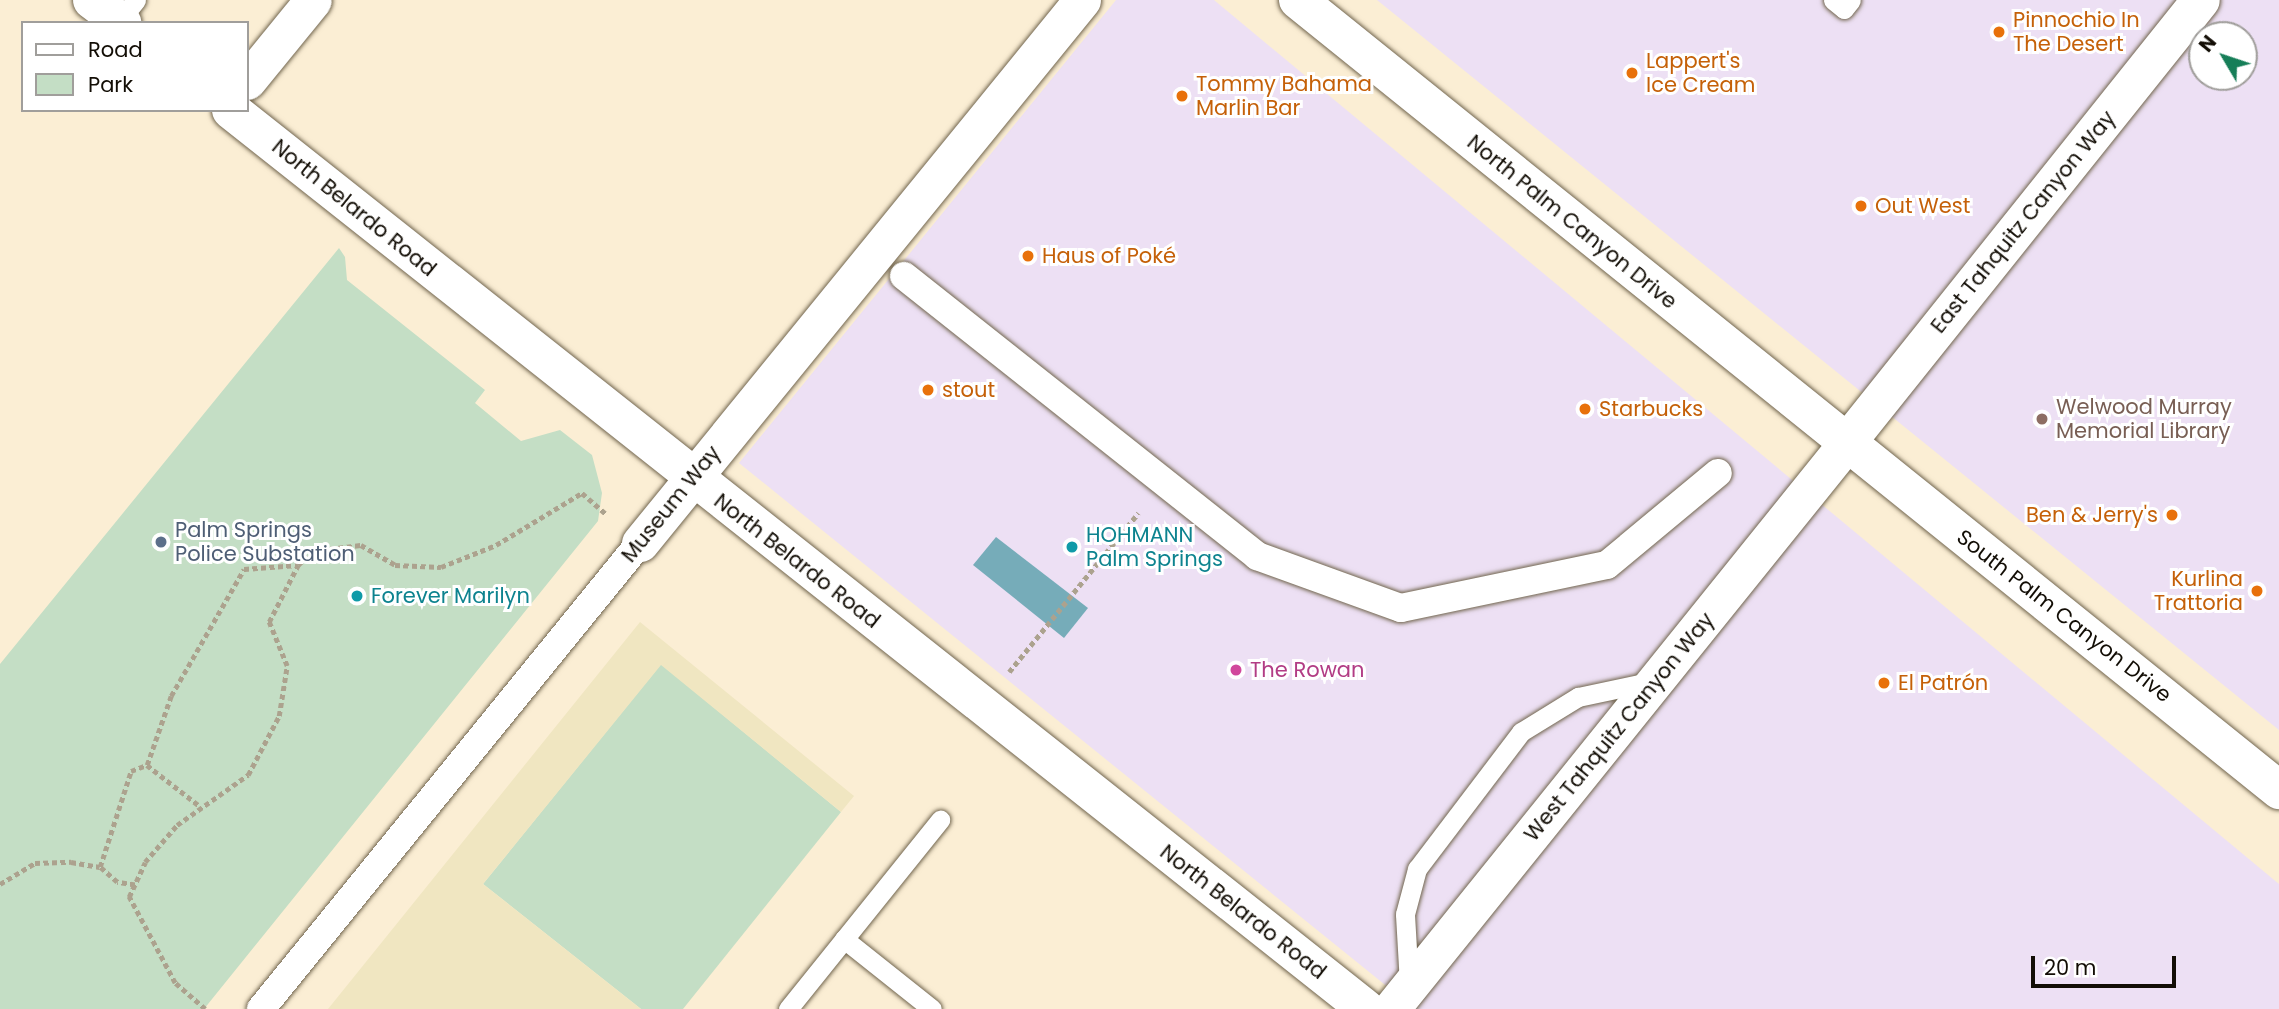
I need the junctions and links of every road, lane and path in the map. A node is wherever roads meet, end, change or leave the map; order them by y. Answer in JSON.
{"nodes":[{"id":1,"x":313,"y":0,"type":"edge"},
{"id":2,"x":1082,"y":0,"type":"edge"},
{"id":3,"x":1298,"y":0,"type":"edge"},
{"id":4,"x":1833,"y":0,"type":"edge"},
{"id":5,"x":1851,"y":0,"type":"edge"},
{"id":6,"x":2201,"y":0,"type":"edge"},
{"id":7,"x":248,"y":80,"type":"edge"},
{"id":8,"x":234,"y":112,"type":"edge"},
{"id":9,"x":904,"y":276,"type":"dead end"},
{"id":10,"x":1846,"y":444,"type":"junction"},
{"id":11,"x":1718,"y":473,"type":"dead end"},
{"id":12,"x":693,"y":478,"type":"junction"},
{"id":13,"x":1163,"y":482,"type":"junction"},
{"id":14,"x":640,"y":543,"type":"junction"},
{"id":15,"x":298,"y":565,"type":"junction"},
{"id":16,"x":1004,"y":679,"type":"dead end"},
{"id":17,"x":1657,"y":680,"type":"junction"},
{"id":18,"x":147,"y":765,"type":"junction"},
{"id":19,"x":2279,"y":790,"type":"edge"},
{"id":20,"x":201,"y":807,"type":"junction"},
{"id":21,"x":940,"y":820,"type":"dead end"},
{"id":22,"x":100,"y":867,"type":"junction"},
{"id":23,"x":0,"y":884,"type":"edge"},
{"id":24,"x":135,"y":885,"type":"junction"},
{"id":25,"x":844,"y":939,"type":"junction"},
{"id":26,"x":1400,"y":998,"type":"edge"},
{"id":27,"x":205,"y":1009,"type":"edge"},
{"id":28,"x":261,"y":1009,"type":"edge"},
{"id":29,"x":788,"y":1009,"type":"edge"},
{"id":30,"x":932,"y":1009,"type":"edge"},
{"id":31,"x":1366,"y":1009,"type":"edge"}],
"edges":[{"from":1,"to":7,"type":"street"},
{"from":2,"to":12,"type":"street","name":"Museum Way"},
{"from":3,"to":10,"type":"main road","name":"North Palm Canyon Drive"},
{"from":4,"to":5,"type":"lane"},
{"from":6,"to":10,"type":"main road","name":"East Tahquitz Canyon Way"},
{"from":8,"to":12,"type":"main road","name":"North Belardo Road"},
{"from":9,"to":13,"type":"street"},
{"from":10,"to":17,"type":"street","name":"West Tahquitz Canyon Way"},
{"from":10,"to":19,"type":"main road","name":"South Palm Canyon Drive"},
{"from":11,"to":13,"type":"street"},
{"from":12,"to":14,"type":"street","name":"Museum Way"},
{"from":12,"to":31,"type":"main road","name":"North Belardo Road"},
{"from":13,"to":16,"type":"path"},
{"from":14,"to":15,"type":"path"},
{"from":14,"to":28,"type":"street","name":"Museum Way"},
{"from":15,"to":18,"type":"path"},
{"from":15,"to":20,"type":"path"},
{"from":17,"to":26,"type":"street","name":"West Tahquitz Canyon Way"},
{"from":17,"to":26,"type":"lane"},
{"from":18,"to":20,"type":"path"},
{"from":18,"to":22,"type":"path"},
{"from":20,"to":24,"type":"path"},
{"from":21,"to":25,"type":"lane"},
{"from":22,"to":23,"type":"path"},
{"from":22,"to":24,"type":"path"},
{"from":24,"to":27,"type":"path"},
{"from":25,"to":29,"type":"lane"},
{"from":25,"to":30,"type":"lane"}]}
